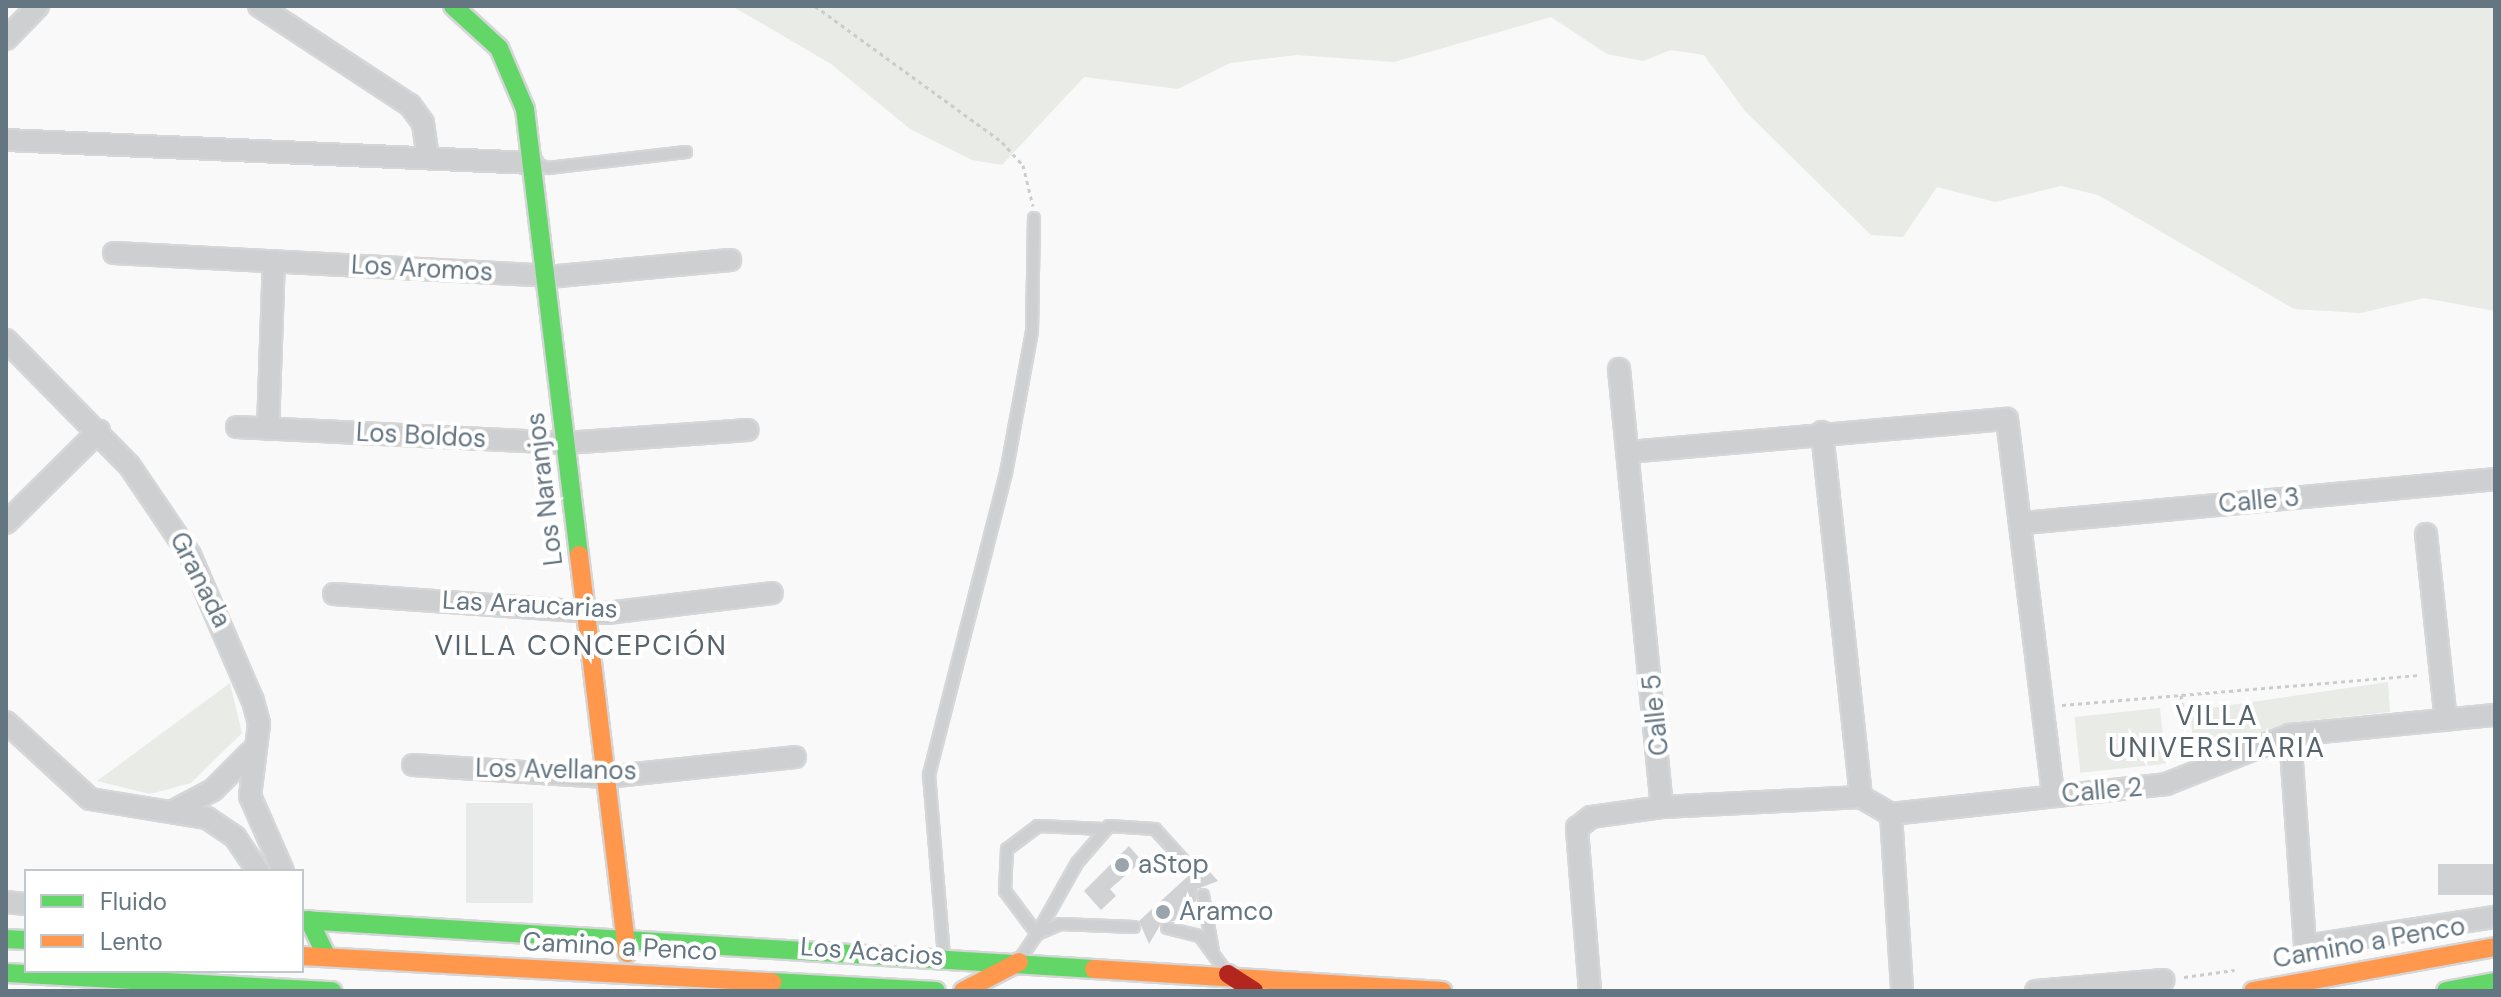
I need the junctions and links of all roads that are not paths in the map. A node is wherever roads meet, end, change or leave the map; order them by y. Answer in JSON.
{"nodes":[{"id":1,"x":38,"y":6,"type":"edge"},
{"id":2,"x":259,"y":6,"type":"edge"},
{"id":3,"x":453,"y":6,"type":"edge"},
{"id":4,"x":6,"y":39,"type":"edge"},
{"id":5,"x":6,"y":140,"type":"edge"},
{"id":6,"x":686,"y":152,"type":"dead end"},
{"id":7,"x":428,"y":158,"type":"junction"},
{"id":8,"x":532,"y":163,"type":"junction"},
{"id":9,"x":1034,"y":218,"type":"road end"},
{"id":10,"x":114,"y":253,"type":"dead end"},
{"id":11,"x":730,"y":260,"type":"dead end"},
{"id":12,"x":274,"y":261,"type":"junction"},
{"id":13,"x":545,"y":275,"type":"junction"},
{"id":14,"x":6,"y":340,"type":"edge"},
{"id":15,"x":1619,"y":369,"type":"dead end"},
{"id":16,"x":237,"y":427,"type":"dead end"},
{"id":17,"x":268,"y":429,"type":"junction"},
{"id":18,"x":748,"y":430,"type":"dead end"},
{"id":19,"x":99,"y":431,"type":"junction"},
{"id":20,"x":1822,"y":432,"type":"junction"},
{"id":21,"x":566,"y":443,"type":"junction"},
{"id":22,"x":1628,"y":452,"type":"junction"},
{"id":23,"x":2495,"y":479,"type":"edge"},
{"id":24,"x":6,"y":523,"type":"edge"},
{"id":25,"x":2023,"y":523,"type":"junction"},
{"id":26,"x":2426,"y":534,"type":"dead end"},
{"id":27,"x":772,"y":593,"type":"dead end"},
{"id":28,"x":334,"y":594,"type":"dead end"},
{"id":29,"x":587,"y":613,"type":"junction"},
{"id":30,"x":2495,"y":715,"type":"edge"},
{"id":31,"x":2446,"y":720,"type":"junction"},
{"id":32,"x":6,"y":722,"type":"edge"},
{"id":33,"x":2290,"y":735,"type":"junction"},
{"id":34,"x":251,"y":752,"type":"junction"},
{"id":35,"x":795,"y":757,"type":"dead end"},
{"id":36,"x":413,"y":765,"type":"dead end"},
{"id":37,"x":606,"y":777,"type":"junction"},
{"id":38,"x":2053,"y":795,"type":"junction"},
{"id":39,"x":1861,"y":797,"type":"junction"},
{"id":40,"x":1662,"y":807,"type":"junction"},
{"id":41,"x":173,"y":811,"type":"junction"},
{"id":42,"x":1891,"y":814,"type":"junction"},
{"id":43,"x":1103,"y":829,"type":"junction"},
{"id":44,"x":256,"y":869,"type":"edge"},
{"id":45,"x":282,"y":869,"type":"edge"},
{"id":46,"x":1193,"y":871,"type":"dead end"},
{"id":47,"x":1203,"y":895,"type":"dead end"},
{"id":48,"x":304,"y":916,"type":"edge"},
{"id":49,"x":2495,"y":917,"type":"edge"},
{"id":50,"x":1134,"y":927,"type":"dead end"},
{"id":51,"x":1167,"y":928,"type":"dead end"},
{"id":52,"x":1037,"y":934,"type":"junction"},
{"id":53,"x":626,"y":937,"type":"junction"},
{"id":54,"x":2495,"y":947,"type":"edge"},
{"id":55,"x":1213,"y":954,"type":"junction"},
{"id":56,"x":304,"y":956,"type":"edge"},
{"id":57,"x":327,"y":957,"type":"junction"},
{"id":58,"x":944,"y":957,"type":"junction"},
{"id":59,"x":1019,"y":962,"type":"junction"},
{"id":60,"x":6,"y":973,"type":"edge"},
{"id":61,"x":1228,"y":974,"type":"junction"},
{"id":62,"x":2164,"y":980,"type":"dead end"},
{"id":63,"x":629,"y":982,"type":"edge"},
{"id":64,"x":2495,"y":982,"type":"edge"},
{"id":65,"x":333,"y":991,"type":"edge"},
{"id":66,"x":936,"y":991,"type":"edge"},
{"id":67,"x":963,"y":991,"type":"edge"},
{"id":68,"x":1254,"y":991,"type":"edge"},
{"id":69,"x":1442,"y":991,"type":"edge"},
{"id":70,"x":1590,"y":991,"type":"edge"},
{"id":71,"x":1902,"y":991,"type":"edge"},
{"id":72,"x":2036,"y":991,"type":"edge"},
{"id":73,"x":2253,"y":991,"type":"edge"},
{"id":74,"x":2446,"y":991,"type":"edge"}],
"edges":[{"from":1,"to":4,"type":"street"},
{"from":2,"to":7,"type":"street"},
{"from":3,"to":8,"type":"main road","name":"Los Naranjos"},
{"from":5,"to":7,"type":"street"},
{"from":6,"to":8,"type":"lane"},
{"from":7,"to":8,"type":"street"},
{"from":8,"to":13,"type":"main road","name":"Los Naranjos"},
{"from":9,"to":58,"type":"lane"},
{"from":10,"to":12,"type":"street","name":"Los Aromos"},
{"from":11,"to":13,"type":"street","name":"Los Aromos"},
{"from":12,"to":13,"type":"street","name":"Los Aromos"},
{"from":12,"to":17,"type":"street"},
{"from":13,"to":21,"type":"main road","name":"Los Naranjos"},
{"from":14,"to":19,"type":"street","name":"Granada"},
{"from":15,"to":22,"type":"street","name":"Calle 5"},
{"from":16,"to":17,"type":"street","name":"Los Boldos"},
{"from":17,"to":21,"type":"street","name":"Los Boldos"},
{"from":18,"to":21,"type":"street","name":"Los Boldos"},
{"from":19,"to":24,"type":"street"},
{"from":19,"to":34,"type":"street","name":"Granada"},
{"from":20,"to":22,"type":"street"},
{"from":20,"to":25,"type":"street"},
{"from":20,"to":39,"type":"street"},
{"from":21,"to":29,"type":"main road","name":"Los Naranjos"},
{"from":22,"to":40,"type":"street","name":"Calle 5"},
{"from":23,"to":25,"type":"street","name":"Calle 3"},
{"from":25,"to":38,"type":"street"},
{"from":26,"to":31,"type":"street"},
{"from":27,"to":29,"type":"street","name":"Las Araucarias"},
{"from":28,"to":29,"type":"street","name":"Las Araucarias"},
{"from":29,"to":37,"type":"main road","name":"Los Naranjos"},
{"from":30,"to":31,"type":"street","name":"Calle 2"},
{"from":31,"to":33,"type":"street","name":"Calle 2"},
{"from":32,"to":41,"type":"street"},
{"from":33,"to":38,"type":"street","name":"Calle 2"},
{"from":33,"to":49,"type":"street"},
{"from":34,"to":41,"type":"street"},
{"from":34,"to":45,"type":"street","name":"Granada"},
{"from":35,"to":37,"type":"street","name":"Los Avellanos"},
{"from":36,"to":37,"type":"street","name":"Los Avellanos"},
{"from":37,"to":53,"type":"main road","name":"Los Naranjos"},
{"from":38,"to":42,"type":"street","name":"Calle 2"},
{"from":39,"to":40,"type":"street"},
{"from":39,"to":42,"type":"street"},
{"from":40,"to":70,"type":"street"},
{"from":41,"to":44,"type":"street"},
{"from":42,"to":71,"type":"street"},
{"from":43,"to":46,"type":"lane"},
{"from":43,"to":52,"type":"lane"},
{"from":43,"to":52,"type":"lane"},
{"from":47,"to":55,"type":"lane"},
{"from":48,"to":53,"type":"main road","name":"Los Acacios"},
{"from":48,"to":57,"type":"main road"},
{"from":50,"to":52,"type":"lane"},
{"from":51,"to":55,"type":"lane"},
{"from":52,"to":59,"type":"lane"},
{"from":53,"to":58,"type":"main road","name":"Los Acacios"},
{"from":53,"to":63,"type":"main road","name":"Los Naranjos"},
{"from":54,"to":73,"type":"main road","name":"Camino a Penco"},
{"from":55,"to":61,"type":"lane"},
{"from":56,"to":57,"type":"main road","name":"Camino a Penco"},
{"from":57,"to":63,"type":"main road","name":"Camino a Penco"},
{"from":58,"to":59,"type":"main road","name":"Los Acacios"},
{"from":59,"to":61,"type":"main road","name":"Los Acacios"},
{"from":59,"to":67,"type":"main road"},
{"from":60,"to":65,"type":"main road"},
{"from":61,"to":68,"type":"main road"},
{"from":61,"to":69,"type":"main road","name":"Los Acacios"},
{"from":62,"to":72,"type":"street"},
{"from":63,"to":66,"type":"main road","name":"Camino a Penco"},
{"from":64,"to":74,"type":"main road"}]}
